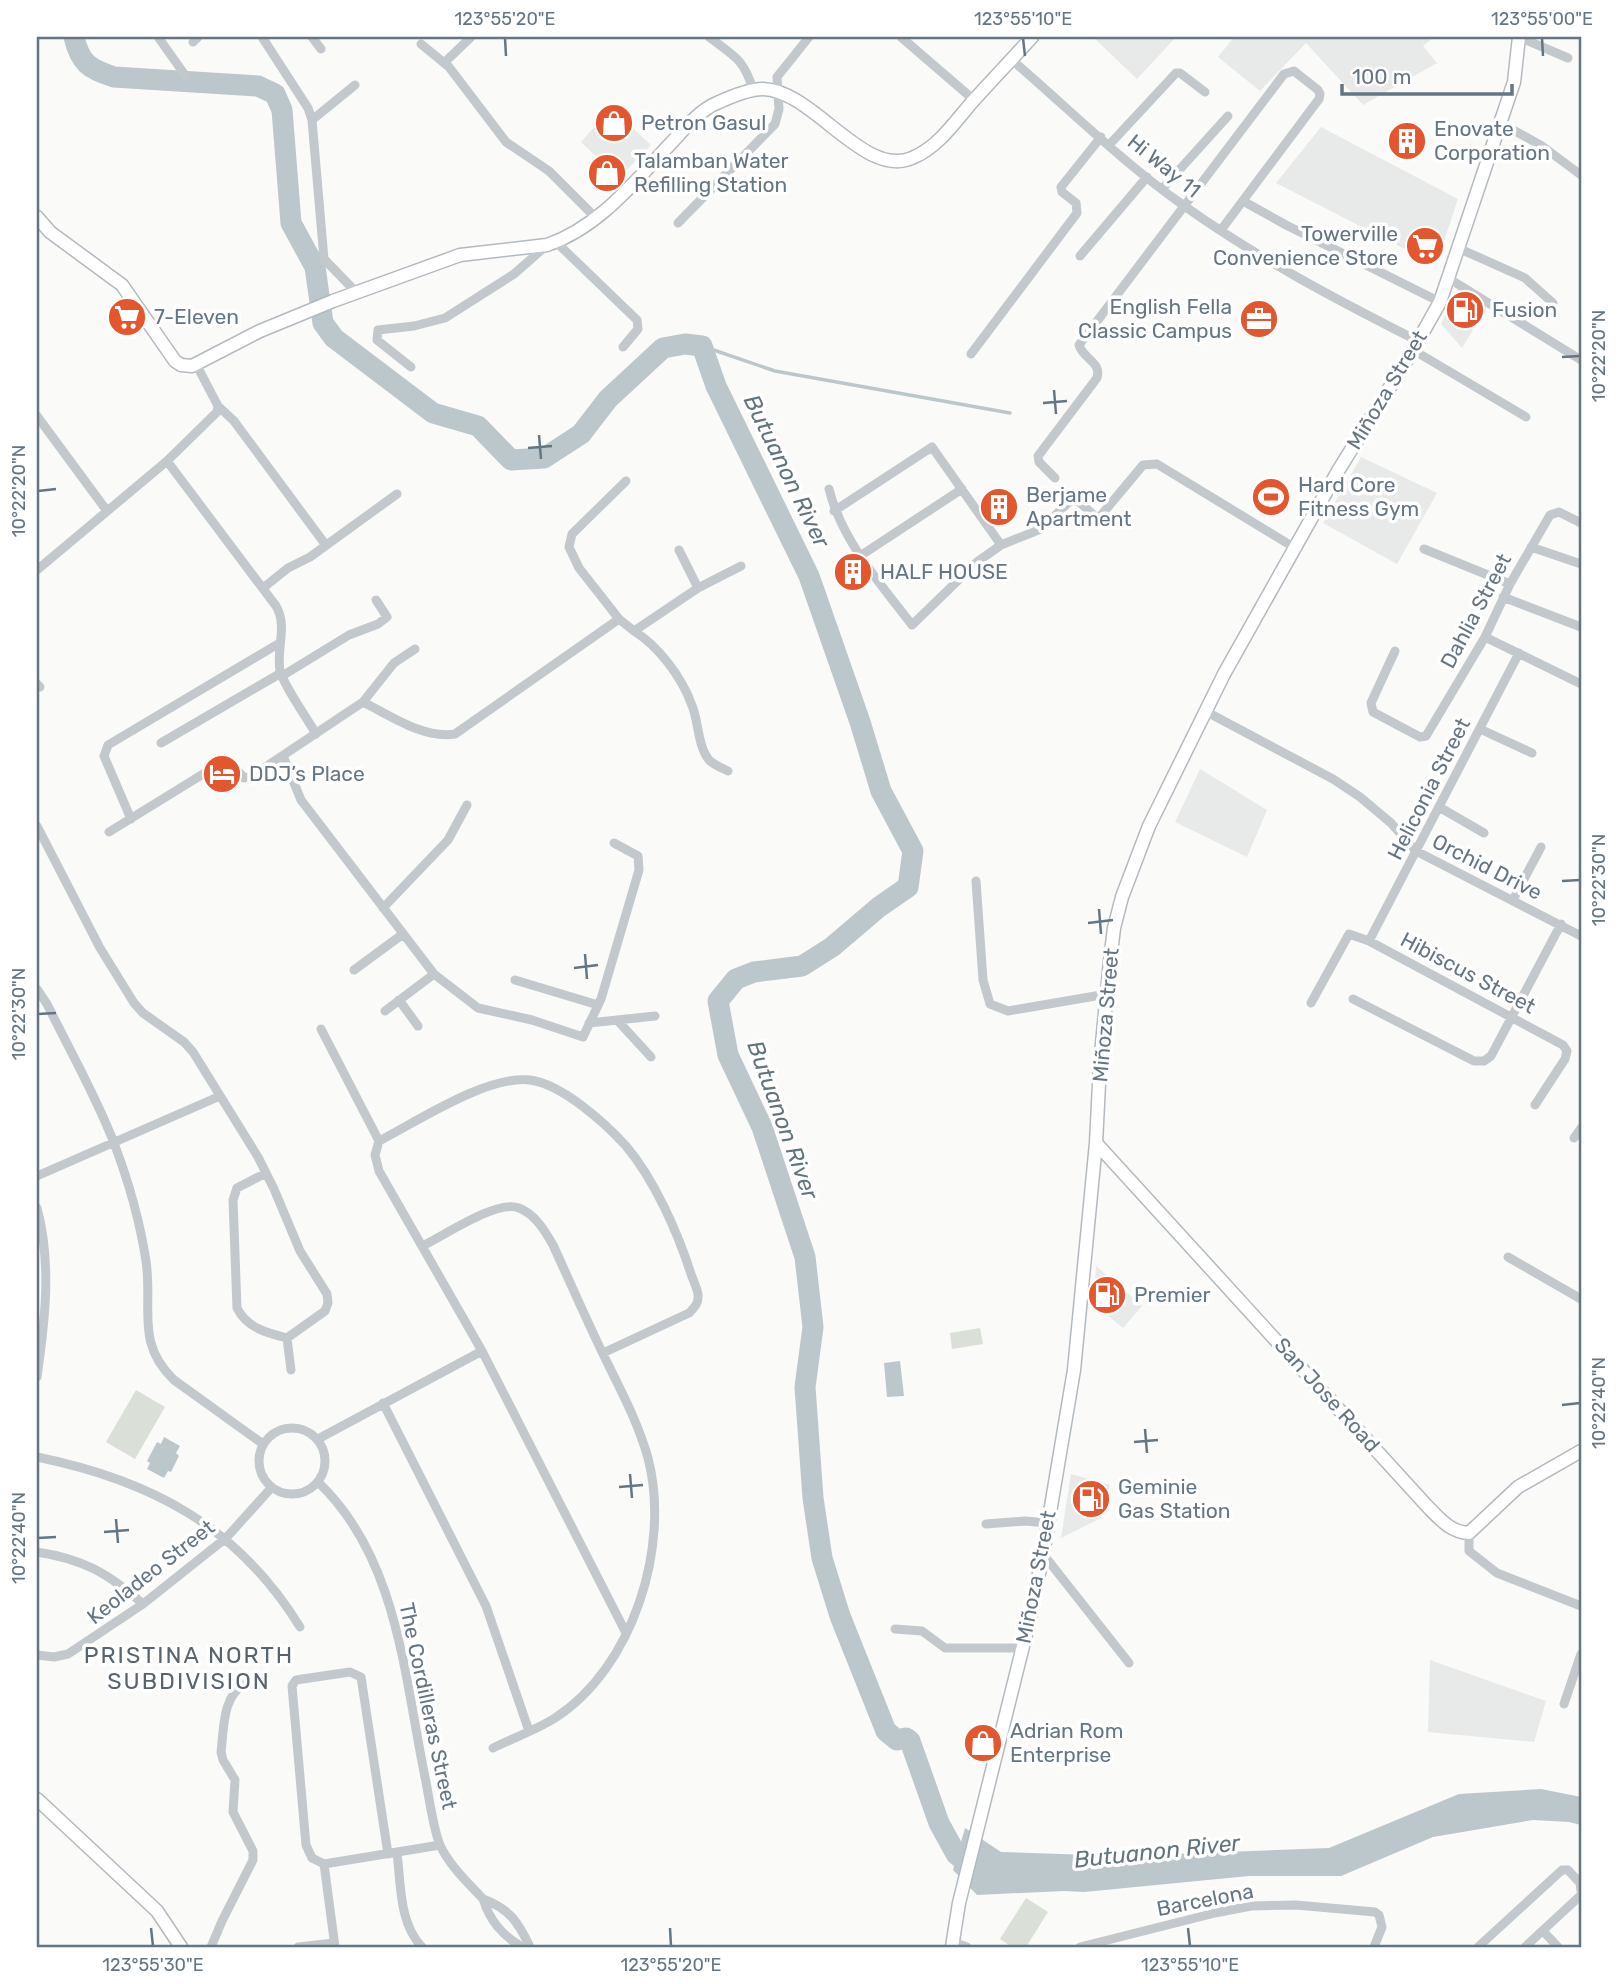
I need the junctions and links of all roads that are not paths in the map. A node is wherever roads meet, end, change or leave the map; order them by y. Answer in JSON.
{"nodes":[{"id":1,"x":158,"y":37,"type":"edge"},
{"id":2,"x":312,"y":37,"type":"edge"},
{"id":3,"x":471,"y":37,"type":"edge"},
{"id":4,"x":709,"y":37,"type":"edge"},
{"id":5,"x":808,"y":37,"type":"edge"},
{"id":6,"x":901,"y":37,"type":"edge"},
{"id":7,"x":1032,"y":37,"type":"edge"},
{"id":8,"x":1519,"y":37,"type":"edge"},
{"id":9,"x":265,"y":38,"type":"edge"},
{"id":10,"x":421,"y":44,"type":"dead end"},
{"id":11,"x":321,"y":49,"type":"dead end"},
{"id":12,"x":1568,"y":58,"type":"dead end"},
{"id":13,"x":1012,"y":60,"type":"junction"},
{"id":14,"x":444,"y":63,"type":"junction"},
{"id":15,"x":185,"y":75,"type":"dead end"},
{"id":16,"x":355,"y":85,"type":"dead end"},
{"id":17,"x":752,"y":90,"type":"junction"},
{"id":18,"x":777,"y":92,"type":"junction"},
{"id":19,"x":1205,"y":92,"type":"dead end"},
{"id":20,"x":974,"y":100,"type":"junction"},
{"id":21,"x":1228,"y":116,"type":"dead end"},
{"id":22,"x":312,"y":120,"type":"junction"},
{"id":23,"x":1499,"y":122,"type":"junction"},
{"id":24,"x":1101,"y":137,"type":"junction"},
{"id":25,"x":1110,"y":145,"type":"junction"},
{"id":26,"x":1581,"y":175,"type":"edge"},
{"id":27,"x":1147,"y":177,"type":"junction"},
{"id":28,"x":1162,"y":189,"type":"junction"},
{"id":29,"x":1243,"y":201,"type":"junction"},
{"id":30,"x":1183,"y":205,"type":"junction"},
{"id":31,"x":37,"y":217,"type":"edge"},
{"id":32,"x":597,"y":219,"type":"junction"},
{"id":33,"x":678,"y":223,"type":"dead end"},
{"id":34,"x":1221,"y":230,"type":"junction"},
{"id":35,"x":552,"y":244,"type":"junction"},
{"id":36,"x":1458,"y":248,"type":"junction"},
{"id":37,"x":1080,"y":256,"type":"dead end"},
{"id":38,"x":1448,"y":278,"type":"junction"},
{"id":39,"x":356,"y":292,"type":"junction"},
{"id":40,"x":1440,"y":302,"type":"junction"},
{"id":41,"x":1553,"y":303,"type":"dead end"},
{"id":42,"x":1416,"y":345,"type":"junction"},
{"id":43,"x":622,"y":347,"type":"dead end"},
{"id":44,"x":971,"y":354,"type":"dead end"},
{"id":45,"x":1581,"y":359,"type":"edge"},
{"id":46,"x":190,"y":365,"type":"junction"},
{"id":47,"x":411,"y":367,"type":"dead end"},
{"id":48,"x":218,"y":406,"type":"junction"},
{"id":49,"x":37,"y":416,"type":"edge"},
{"id":50,"x":1527,"y":417,"type":"dead end"},
{"id":51,"x":167,"y":461,"type":"junction"},
{"id":52,"x":1055,"y":478,"type":"dead end"},
{"id":53,"x":626,"y":481,"type":"dead end"},
{"id":54,"x":829,"y":489,"type":"dead end"},
{"id":55,"x":962,"y":489,"type":"junction"},
{"id":56,"x":397,"y":494,"type":"dead end"},
{"id":57,"x":107,"y":511,"type":"junction"},
{"id":58,"x":834,"y":511,"type":"junction"},
{"id":59,"x":1581,"y":523,"type":"edge"},
{"id":60,"x":325,"y":544,"type":"junction"},
{"id":61,"x":1001,"y":545,"type":"junction"},
{"id":62,"x":1531,"y":547,"type":"junction"},
{"id":63,"x":1295,"y":548,"type":"junction"},
{"id":64,"x":1424,"y":549,"type":"dead end"},
{"id":65,"x":678,"y":550,"type":"dead end"},
{"id":66,"x":860,"y":556,"type":"junction"},
{"id":67,"x":1581,"y":564,"type":"edge"},
{"id":68,"x":741,"y":566,"type":"dead end"},
{"id":69,"x":37,"y":570,"type":"edge"},
{"id":70,"x":1510,"y":584,"type":"junction"},
{"id":71,"x":263,"y":588,"type":"junction"},
{"id":72,"x":698,"y":588,"type":"junction"},
{"id":73,"x":1503,"y":597,"type":"junction"},
{"id":74,"x":376,"y":600,"type":"dead end"},
{"id":75,"x":619,"y":619,"type":"junction"},
{"id":76,"x":1581,"y":627,"type":"edge"},
{"id":77,"x":634,"y":631,"type":"junction"},
{"id":78,"x":1485,"y":637,"type":"junction"},
{"id":79,"x":278,"y":645,"type":"junction"},
{"id":80,"x":415,"y":649,"type":"dead end"},
{"id":81,"x":1395,"y":651,"type":"dead end"},
{"id":82,"x":1519,"y":653,"type":"junction"},
{"id":83,"x":281,"y":675,"type":"junction"},
{"id":84,"x":1581,"y":684,"type":"edge"},
{"id":85,"x":363,"y":702,"type":"junction"},
{"id":86,"x":1205,"y":711,"type":"junction"},
{"id":87,"x":1480,"y":729,"type":"junction"},
{"id":88,"x":316,"y":734,"type":"junction"},
{"id":89,"x":161,"y":743,"type":"dead end"},
{"id":90,"x":1532,"y":753,"type":"dead end"},
{"id":91,"x":284,"y":756,"type":"junction"},
{"id":92,"x":728,"y":771,"type":"dead end"},
{"id":93,"x":467,"y":805,"type":"dead end"},
{"id":94,"x":1439,"y":807,"type":"junction"},
{"id":95,"x":131,"y":819,"type":"junction"},
{"id":96,"x":37,"y":826,"type":"edge"},
{"id":97,"x":109,"y":832,"type":"dead end"},
{"id":98,"x":1484,"y":833,"type":"dead end"},
{"id":99,"x":614,"y":843,"type":"dead end"},
{"id":100,"x":1541,"y":847,"type":"dead end"},
{"id":101,"x":1416,"y":850,"type":"junction"},
{"id":102,"x":976,"y":881,"type":"dead end"},
{"id":103,"x":1513,"y":900,"type":"junction"},
{"id":104,"x":383,"y":908,"type":"junction"},
{"id":105,"x":1561,"y":924,"type":"junction"},
{"id":106,"x":403,"y":934,"type":"junction"},
{"id":107,"x":1581,"y":936,"type":"edge"},
{"id":108,"x":1369,"y":941,"type":"junction"},
{"id":109,"x":354,"y":970,"type":"dead end"},
{"id":110,"x":434,"y":974,"type":"junction"},
{"id":111,"x":515,"y":979,"type":"dead end"},
{"id":112,"x":37,"y":989,"type":"edge"},
{"id":113,"x":1107,"y":993,"type":"junction"},
{"id":114,"x":1353,"y":999,"type":"dead end"},
{"id":115,"x":399,"y":1000,"type":"junction"},
{"id":116,"x":1311,"y":1003,"type":"dead end"},
{"id":117,"x":598,"y":1005,"type":"junction"},
{"id":118,"x":385,"y":1011,"type":"dead end"},
{"id":119,"x":1511,"y":1015,"type":"junction"},
{"id":120,"x":655,"y":1016,"type":"dead end"},
{"id":121,"x":617,"y":1020,"type":"junction"},
{"id":122,"x":589,"y":1023,"type":"junction"},
{"id":123,"x":418,"y":1027,"type":"dead end"},
{"id":124,"x":321,"y":1029,"type":"dead end"},
{"id":125,"x":651,"y":1057,"type":"dead end"},
{"id":126,"x":220,"y":1096,"type":"junction"},
{"id":127,"x":1535,"y":1105,"type":"dead end"},
{"id":128,"x":1581,"y":1128,"type":"edge"},
{"id":129,"x":1574,"y":1138,"type":"dead end"},
{"id":130,"x":379,"y":1142,"type":"junction"},
{"id":131,"x":114,"y":1143,"type":"junction"},
{"id":132,"x":1096,"y":1143,"type":"junction"},
{"id":133,"x":266,"y":1173,"type":"junction"},
{"id":134,"x":37,"y":1176,"type":"edge"},
{"id":135,"x":37,"y":1208,"type":"edge"},
{"id":136,"x":422,"y":1246,"type":"junction"},
{"id":137,"x":1508,"y":1256,"type":"dead end"},
{"id":138,"x":1581,"y":1299,"type":"edge"},
{"id":139,"x":288,"y":1338,"type":"junction"},
{"id":140,"x":482,"y":1351,"type":"junction"},
{"id":141,"x":603,"y":1353,"type":"junction"},
{"id":142,"x":291,"y":1370,"type":"dead end"},
{"id":143,"x":37,"y":1377,"type":"edge"},
{"id":144,"x":383,"y":1403,"type":"junction"},
{"id":145,"x":318,"y":1438,"type":"junction"},
{"id":146,"x":263,"y":1444,"type":"junction"},
{"id":147,"x":1581,"y":1451,"type":"edge"},
{"id":148,"x":37,"y":1457,"type":"edge"},
{"id":149,"x":318,"y":1482,"type":"junction"},
{"id":150,"x":272,"y":1487,"type":"junction"},
{"id":151,"x":1048,"y":1523,"type":"junction"},
{"id":152,"x":986,"y":1524,"type":"dead end"},
{"id":153,"x":1469,"y":1533,"type":"junction"},
{"id":154,"x":226,"y":1538,"type":"junction"},
{"id":155,"x":37,"y":1552,"type":"edge"},
{"id":156,"x":1043,"y":1554,"type":"junction"},
{"id":157,"x":143,"y":1604,"type":"junction"},
{"id":158,"x":1581,"y":1606,"type":"edge"},
{"id":159,"x":300,"y":1627,"type":"dead end"},
{"id":160,"x":895,"y":1629,"type":"dead end"},
{"id":161,"x":626,"y":1633,"type":"junction"},
{"id":162,"x":1023,"y":1648,"type":"junction"},
{"id":163,"x":1581,"y":1654,"type":"edge"},
{"id":164,"x":37,"y":1655,"type":"edge"},
{"id":165,"x":1129,"y":1663,"type":"dead end"},
{"id":166,"x":245,"y":1684,"type":"dead end"},
{"id":167,"x":1564,"y":1704,"type":"dead end"},
{"id":168,"x":528,"y":1731,"type":"junction"},
{"id":169,"x":493,"y":1748,"type":"dead end"},
{"id":170,"x":37,"y":1798,"type":"edge"},
{"id":171,"x":440,"y":1845,"type":"junction"},
{"id":172,"x":393,"y":1854,"type":"junction"},
{"id":173,"x":324,"y":1864,"type":"junction"},
{"id":174,"x":1581,"y":1893,"type":"edge"},
{"id":175,"x":483,"y":1899,"type":"junction"},
{"id":176,"x":1543,"y":1931,"type":"junction"},
{"id":177,"x":335,"y":1945,"type":"edge"},
{"id":178,"x":952,"y":1945,"type":"edge"},
{"id":179,"x":181,"y":1947,"type":"edge"},
{"id":180,"x":211,"y":1947,"type":"edge"},
{"id":181,"x":298,"y":1947,"type":"edge"},
{"id":182,"x":422,"y":1947,"type":"edge"},
{"id":183,"x":522,"y":1947,"type":"edge"},
{"id":184,"x":530,"y":1947,"type":"edge"},
{"id":185,"x":967,"y":1947,"type":"edge"},
{"id":186,"x":1080,"y":1947,"type":"edge"},
{"id":187,"x":1374,"y":1947,"type":"edge"},
{"id":188,"x":1478,"y":1947,"type":"edge"},
{"id":189,"x":1525,"y":1947,"type":"edge"},
{"id":190,"x":1558,"y":1947,"type":"edge"}],
"edges":[{"from":1,"to":15,"type":"street"},
{"from":2,"to":11,"type":"street"},
{"from":3,"to":14,"type":"street"},
{"from":4,"to":17,"type":"street"},
{"from":5,"to":18,"type":"street"},
{"from":6,"to":20,"type":"street"},
{"from":7,"to":13,"type":"main road"},
{"from":8,"to":12,"type":"street"},
{"from":8,"to":23,"type":"main road","name":"Miñoza Street"},
{"from":9,"to":22,"type":"street"},
{"from":10,"to":14,"type":"street"},
{"from":13,"to":20,"type":"main road"},
{"from":13,"to":24,"type":"street","name":"Hi Way 11"},
{"from":14,"to":32,"type":"street"},
{"from":16,"to":22,"type":"street"},
{"from":17,"to":18,"type":"main road"},
{"from":17,"to":32,"type":"main road"},
{"from":18,"to":20,"type":"main road"},
{"from":18,"to":33,"type":"street"},
{"from":19,"to":25,"type":"street"},
{"from":21,"to":28,"type":"street"},
{"from":22,"to":39,"type":"street"},
{"from":23,"to":26,"type":"street"},
{"from":23,"to":36,"type":"main road","name":"Miñoza Street"},
{"from":24,"to":25,"type":"street","name":"Hi Way 11"},
{"from":24,"to":44,"type":"street"},
{"from":25,"to":27,"type":"street","name":"Hi Way 11"},
{"from":27,"to":28,"type":"street","name":"Hi Way 11"},
{"from":27,"to":37,"type":"street"},
{"from":28,"to":30,"type":"street","name":"Hi Way 11"},
{"from":29,"to":30,"type":"street"},
{"from":29,"to":34,"type":"street"},
{"from":29,"to":40,"type":"street"},
{"from":30,"to":34,"type":"street","name":"Hi Way 11"},
{"from":30,"to":52,"type":"street"},
{"from":31,"to":46,"type":"main road"},
{"from":32,"to":35,"type":"main road"},
{"from":34,"to":42,"type":"street","name":"Hi Way 11"},
{"from":35,"to":39,"type":"main road"},
{"from":35,"to":43,"type":"street"},
{"from":35,"to":47,"type":"street"},
{"from":36,"to":38,"type":"main road","name":"Miñoza Street"},
{"from":36,"to":41,"type":"street"},
{"from":38,"to":40,"type":"main road","name":"Miñoza Street"},
{"from":38,"to":45,"type":"street"},
{"from":39,"to":46,"type":"main road"},
{"from":40,"to":42,"type":"main road","name":"Miñoza Street"},
{"from":42,"to":50,"type":"street","name":"Hi Way 11"},
{"from":42,"to":63,"type":"main road","name":"Miñoza Street"},
{"from":46,"to":48,"type":"street"},
{"from":48,"to":51,"type":"street"},
{"from":48,"to":60,"type":"street"},
{"from":49,"to":57,"type":"street"},
{"from":51,"to":57,"type":"street"},
{"from":51,"to":71,"type":"street"},
{"from":53,"to":75,"type":"street"},
{"from":54,"to":58,"type":"street"},
{"from":55,"to":58,"type":"street"},
{"from":55,"to":61,"type":"street"},
{"from":55,"to":66,"type":"street"},
{"from":56,"to":60,"type":"street"},
{"from":57,"to":69,"type":"street"},
{"from":58,"to":66,"type":"street"},
{"from":59,"to":62,"type":"street","name":"Dahlia Street"},
{"from":60,"to":71,"type":"street"},
{"from":61,"to":63,"type":"street"},
{"from":61,"to":66,"type":"street"},
{"from":62,"to":67,"type":"street"},
{"from":62,"to":70,"type":"street","name":"Dahlia Street"},
{"from":63,"to":86,"type":"main road","name":"Miñoza Street"},
{"from":64,"to":70,"type":"street"},
{"from":65,"to":72,"type":"street"},
{"from":68,"to":72,"type":"street"},
{"from":70,"to":73,"type":"street","name":"Dahlia Street"},
{"from":71,"to":79,"type":"street"},
{"from":72,"to":77,"type":"street"},
{"from":73,"to":76,"type":"street"},
{"from":73,"to":78,"type":"street","name":"Dahlia Street"},
{"from":74,"to":83,"type":"street"},
{"from":75,"to":77,"type":"street"},
{"from":75,"to":85,"type":"street"},
{"from":77,"to":92,"type":"street"},
{"from":78,"to":81,"type":"street","name":"Dahlia Street"},
{"from":78,"to":82,"type":"street"},
{"from":79,"to":83,"type":"street"},
{"from":79,"to":95,"type":"street"},
{"from":80,"to":85,"type":"street"},
{"from":82,"to":84,"type":"street"},
{"from":82,"to":87,"type":"street","name":"Heliconia Street"},
{"from":83,"to":88,"type":"street"},
{"from":83,"to":89,"type":"street"},
{"from":85,"to":88,"type":"street"},
{"from":86,"to":101,"type":"street","name":"Orchid Drive"},
{"from":86,"to":113,"type":"main road","name":"Miñoza Street"},
{"from":87,"to":90,"type":"street"},
{"from":87,"to":94,"type":"street","name":"Heliconia Street"},
{"from":88,"to":91,"type":"street"},
{"from":91,"to":95,"type":"street"},
{"from":91,"to":104,"type":"street"},
{"from":93,"to":104,"type":"street"},
{"from":94,"to":98,"type":"street"},
{"from":94,"to":101,"type":"street","name":"Heliconia Street"},
{"from":95,"to":97,"type":"street"},
{"from":96,"to":126,"type":"street"},
{"from":99,"to":117,"type":"street"},
{"from":100,"to":103,"type":"street"},
{"from":101,"to":103,"type":"street","name":"Orchid Drive"},
{"from":101,"to":108,"type":"street","name":"Heliconia Street"},
{"from":102,"to":113,"type":"street"},
{"from":103,"to":105,"type":"street","name":"Orchid Drive"},
{"from":104,"to":106,"type":"street"},
{"from":105,"to":107,"type":"street","name":"Orchid Drive"},
{"from":105,"to":119,"type":"street"},
{"from":106,"to":109,"type":"street"},
{"from":106,"to":110,"type":"street"},
{"from":108,"to":116,"type":"street","name":"Hibiscus Street"},
{"from":108,"to":119,"type":"street","name":"Hibiscus Street"},
{"from":110,"to":115,"type":"street"},
{"from":110,"to":122,"type":"street"},
{"from":111,"to":117,"type":"street"},
{"from":112,"to":131,"type":"street"},
{"from":113,"to":132,"type":"main road","name":"Miñoza Street"},
{"from":114,"to":119,"type":"street"},
{"from":115,"to":118,"type":"street"},
{"from":115,"to":123,"type":"street"},
{"from":117,"to":122,"type":"street"},
{"from":119,"to":127,"type":"street","name":"Hibiscus Street"},
{"from":120,"to":121,"type":"street"},
{"from":121,"to":122,"type":"street"},
{"from":121,"to":125,"type":"street"},
{"from":124,"to":130,"type":"street"},
{"from":126,"to":131,"type":"street"},
{"from":126,"to":133,"type":"street"},
{"from":128,"to":129,"type":"street"},
{"from":130,"to":136,"type":"street"},
{"from":130,"to":141,"type":"street"},
{"from":131,"to":134,"type":"street"},
{"from":131,"to":146,"type":"street"},
{"from":132,"to":151,"type":"main road","name":"Miñoza Street"},
{"from":132,"to":153,"type":"main road","name":"San Jose Road"},
{"from":133,"to":139,"type":"street"},
{"from":133,"to":139,"type":"street"},
{"from":135,"to":143,"type":"street"},
{"from":136,"to":140,"type":"street"},
{"from":136,"to":141,"type":"street"},
{"from":137,"to":138,"type":"street"},
{"from":139,"to":142,"type":"street"},
{"from":140,"to":144,"type":"street"},
{"from":140,"to":161,"type":"street"},
{"from":141,"to":161,"type":"street"},
{"from":144,"to":145,"type":"street"},
{"from":144,"to":168,"type":"street"},
{"from":145,"to":146,"type":"street"},
{"from":145,"to":149,"type":"street"},
{"from":146,"to":150,"type":"street"},
{"from":147,"to":153,"type":"main road"},
{"from":148,"to":154,"type":"street"},
{"from":149,"to":150,"type":"street"},
{"from":149,"to":171,"type":"street","name":"The Cordilleras Street"},
{"from":150,"to":154,"type":"street","name":"Keoladeo Street"},
{"from":151,"to":152,"type":"street"},
{"from":151,"to":156,"type":"main road","name":"Miñoza Street"},
{"from":153,"to":158,"type":"street"},
{"from":154,"to":157,"type":"street","name":"Keoladeo Street"},
{"from":154,"to":159,"type":"street"},
{"from":155,"to":157,"type":"street"},
{"from":156,"to":162,"type":"main road","name":"Miñoza Street"},
{"from":156,"to":165,"type":"street"},
{"from":157,"to":164,"type":"street","name":"Keoladeo Street"},
{"from":160,"to":162,"type":"street"},
{"from":161,"to":168,"type":"street"},
{"from":162,"to":178,"type":"main road","name":"Miñoza Street"},
{"from":163,"to":167,"type":"street"},
{"from":166,"to":180,"type":"street"},
{"from":168,"to":169,"type":"street"},
{"from":170,"to":179,"type":"main road"},
{"from":171,"to":172,"type":"street"},
{"from":171,"to":175,"type":"street","name":"The Cordilleras Street"},
{"from":172,"to":173,"type":"street"},
{"from":172,"to":173,"type":"street"},
{"from":172,"to":182,"type":"street"},
{"from":173,"to":177,"type":"street"},
{"from":174,"to":176,"type":"street"},
{"from":174,"to":188,"type":"street"},
{"from":175,"to":183,"type":"street","name":"The Cordilleras Street"},
{"from":175,"to":184,"type":"street","name":"The Cordilleras Street"},
{"from":176,"to":189,"type":"street"},
{"from":176,"to":190,"type":"street"},
{"from":177,"to":181,"type":"street"},
{"from":178,"to":185,"type":"street"},
{"from":186,"to":187,"type":"street","name":"Barcelona"}]}
